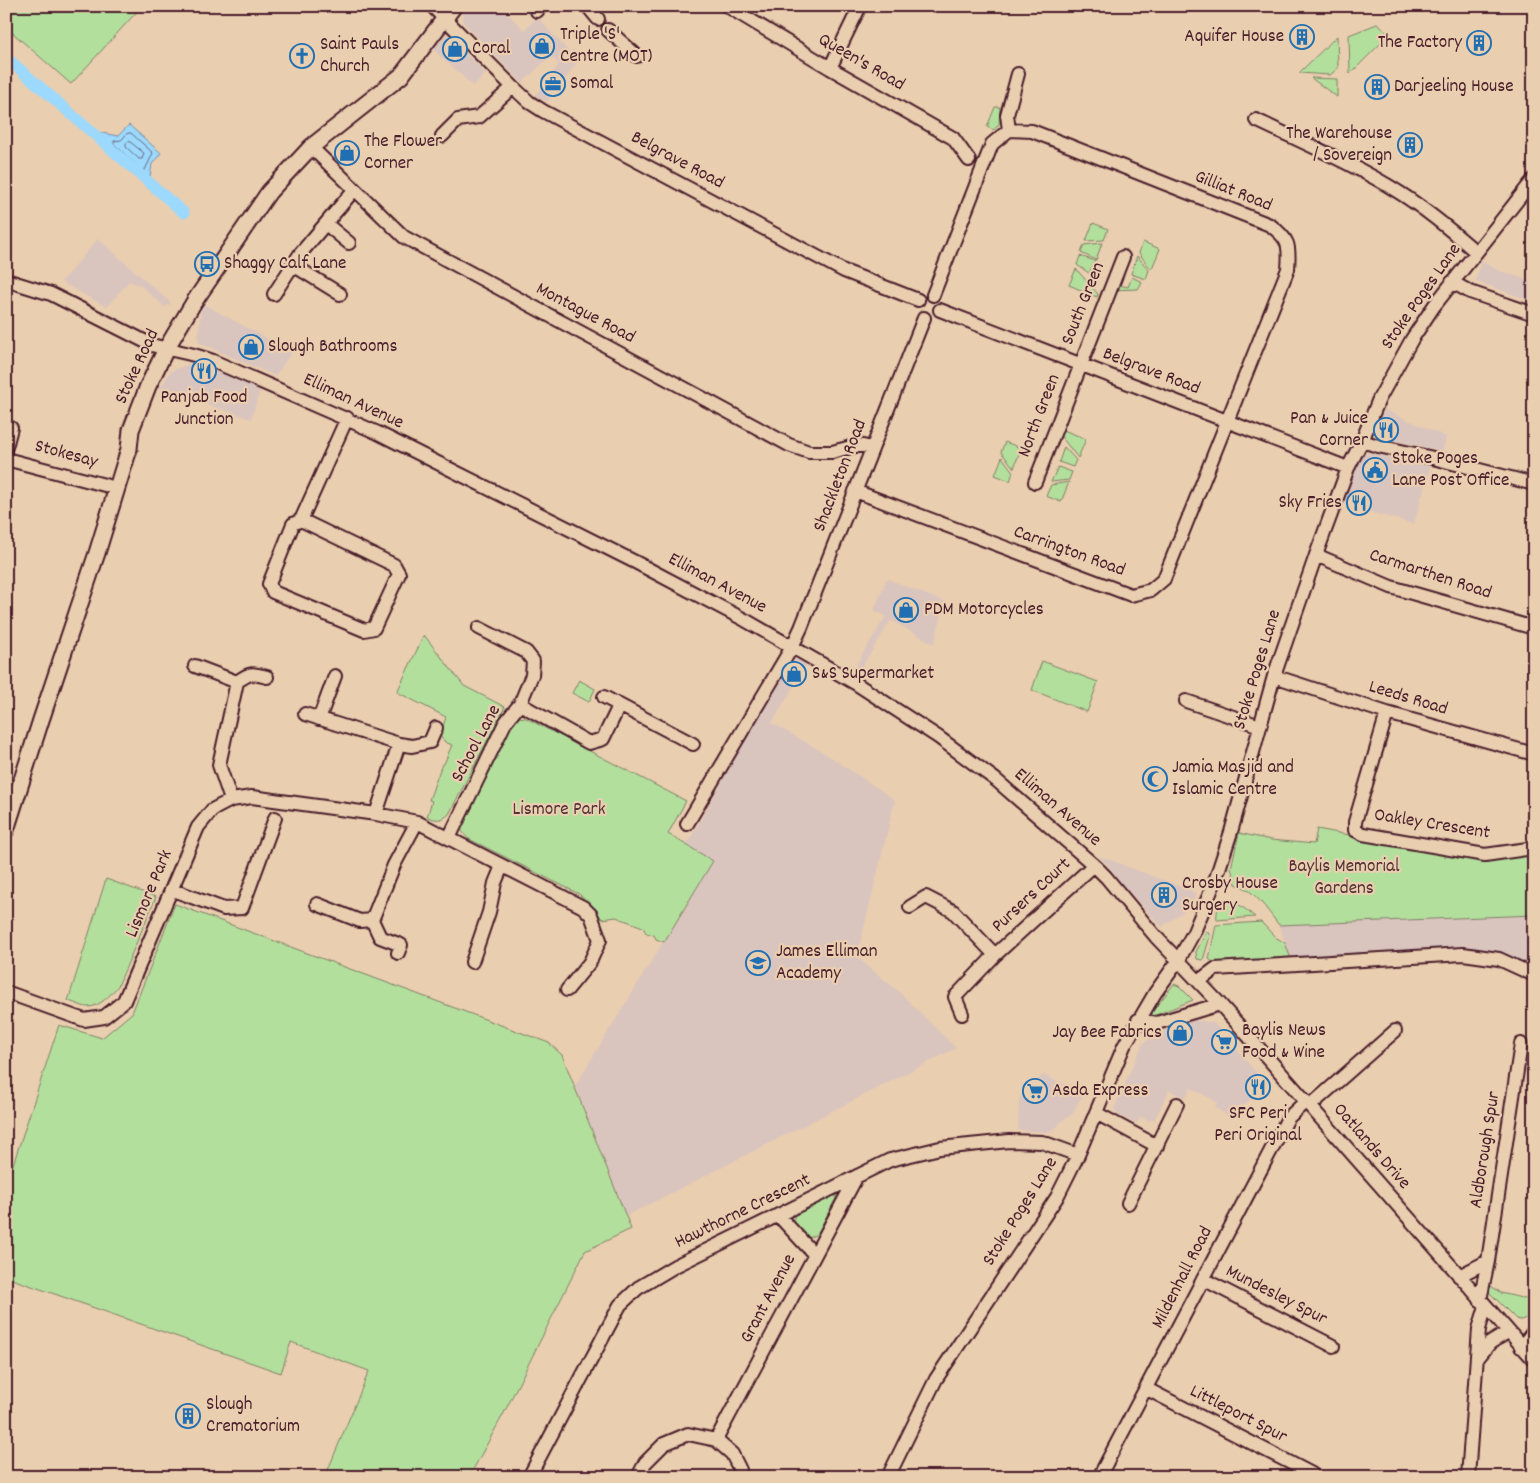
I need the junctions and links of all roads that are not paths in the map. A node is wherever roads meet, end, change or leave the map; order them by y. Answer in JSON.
{"nodes":[{"id":1,"x":432,"y":6,"type":"edge"},
{"id":2,"x":727,"y":6,"type":"edge"},
{"id":3,"x":860,"y":6,"type":"edge"},
{"id":4,"x":589,"y":7,"type":"edge"},
{"id":5,"x":449,"y":12,"type":"edge"},
{"id":6,"x":598,"y":19,"type":"dead end"},
{"id":7,"x":608,"y":30,"type":"dead end"},
{"id":8,"x":637,"y":56,"type":"dead end"},
{"id":9,"x":830,"y":68,"type":"junction"},
{"id":10,"x":1018,"y":74,"type":"dead end"},
{"id":11,"x":513,"y":87,"type":"junction"},
{"id":12,"x":1256,"y":120,"type":"dead end"},
{"id":13,"x":1009,"y":130,"type":"junction"},
{"id":14,"x":442,"y":136,"type":"dead end"},
{"id":15,"x":311,"y":147,"type":"junction"},
{"id":16,"x":969,"y":160,"type":"dead end"},
{"id":17,"x":1534,"y":179,"type":"edge"},
{"id":18,"x":354,"y":190,"type":"junction"},
{"id":19,"x":326,"y":224,"type":"junction"},
{"id":20,"x":349,"y":243,"type":"dead end"},
{"id":21,"x":1476,"y":252,"type":"junction"},
{"id":22,"x":1123,"y":257,"type":"dead end"},
{"id":23,"x":293,"y":265,"type":"junction"},
{"id":24,"x":6,"y":280,"type":"edge"},
{"id":25,"x":1452,"y":282,"type":"junction"},
{"id":26,"x":274,"y":294,"type":"dead end"},
{"id":27,"x":340,"y":294,"type":"dead end"},
{"id":28,"x":933,"y":296,"type":"junction"},
{"id":29,"x":918,"y":300,"type":"junction"},
{"id":30,"x":940,"y":310,"type":"junction"},
{"id":31,"x":1534,"y":314,"type":"edge"},
{"id":32,"x":924,"y":318,"type":"junction"},
{"id":33,"x":166,"y":350,"type":"junction"},
{"id":34,"x":1080,"y":364,"type":"junction"},
{"id":35,"x":347,"y":418,"type":"junction"},
{"id":36,"x":1228,"y":422,"type":"junction"},
{"id":37,"x":11,"y":428,"type":"dead end"},
{"id":38,"x":1362,"y":441,"type":"junction"},
{"id":39,"x":6,"y":446,"type":"edge"},
{"id":40,"x":871,"y":448,"type":"junction"},
{"id":41,"x":6,"y":459,"type":"edge"},
{"id":42,"x":1348,"y":468,"type":"junction"},
{"id":43,"x":1035,"y":482,"type":"dead end"},
{"id":44,"x":1534,"y":484,"type":"edge"},
{"id":45,"x":116,"y":488,"type":"junction"},
{"id":46,"x":856,"y":491,"type":"junction"},
{"id":47,"x":301,"y":520,"type":"junction"},
{"id":48,"x":1316,"y":555,"type":"junction"},
{"id":49,"x":479,"y":628,"type":"dead end"},
{"id":50,"x":1534,"y":628,"type":"edge"},
{"id":51,"x":792,"y":647,"type":"junction"},
{"id":52,"x":194,"y":666,"type":"dead end"},
{"id":53,"x":335,"y":676,"type":"dead end"},
{"id":54,"x":1274,"y":676,"type":"junction"},
{"id":55,"x":267,"y":677,"type":"dead end"},
{"id":56,"x":237,"y":682,"type":"junction"},
{"id":57,"x":604,"y":697,"type":"dead end"},
{"id":58,"x":1186,"y":701,"type":"dead end"},
{"id":59,"x":520,"y":704,"type":"junction"},
{"id":60,"x":619,"y":706,"type":"junction"},
{"id":61,"x":1387,"y":713,"type":"junction"},
{"id":62,"x":305,"y":714,"type":"dead end"},
{"id":63,"x":319,"y":719,"type":"junction"},
{"id":64,"x":1260,"y":726,"type":"junction"},
{"id":65,"x":436,"y":728,"type":"dead end"},
{"id":66,"x":399,"y":744,"type":"junction"},
{"id":67,"x":693,"y":744,"type":"dead end"},
{"id":68,"x":1534,"y":754,"type":"edge"},
{"id":69,"x":231,"y":800,"type":"junction"},
{"id":70,"x":376,"y":814,"type":"junction"},
{"id":71,"x":275,"y":818,"type":"dead end"},
{"id":72,"x":417,"y":822,"type":"junction"},
{"id":73,"x":686,"y":824,"type":"dead end"},
{"id":74,"x":6,"y":830,"type":"edge"},
{"id":75,"x":450,"y":838,"type":"junction"},
{"id":76,"x":1534,"y":848,"type":"edge"},
{"id":77,"x":1094,"y":864,"type":"junction"},
{"id":78,"x":502,"y":866,"type":"junction"},
{"id":79,"x":173,"y":890,"type":"junction"},
{"id":80,"x":317,"y":904,"type":"dead end"},
{"id":81,"x":910,"y":907,"type":"dead end"},
{"id":82,"x":372,"y":920,"type":"junction"},
{"id":83,"x":398,"y":953,"type":"dead end"},
{"id":84,"x":995,"y":955,"type":"junction"},
{"id":85,"x":1178,"y":961,"type":"junction"},
{"id":86,"x":472,"y":962,"type":"dead end"},
{"id":87,"x":1534,"y":975,"type":"edge"},
{"id":88,"x":1199,"y":981,"type":"junction"},
{"id":89,"x":567,"y":990,"type":"dead end"},
{"id":90,"x":6,"y":992,"type":"edge"},
{"id":91,"x":1220,"y":1004,"type":"junction"},
{"id":92,"x":962,"y":1014,"type":"dead end"},
{"id":93,"x":1138,"y":1020,"type":"junction"},
{"id":94,"x":1396,"y":1031,"type":"dead end"},
{"id":95,"x":1521,"y":1044,"type":"dead end"},
{"id":96,"x":1308,"y":1103,"type":"junction"},
{"id":97,"x":1177,"y":1104,"type":"dead end"},
{"id":98,"x":1096,"y":1113,"type":"junction"},
{"id":99,"x":1157,"y":1146,"type":"junction"},
{"id":100,"x":1078,"y":1155,"type":"junction"},
{"id":101,"x":857,"y":1176,"type":"junction"},
{"id":102,"x":1128,"y":1203,"type":"dead end"},
{"id":103,"x":778,"y":1215,"type":"junction"},
{"id":104,"x":814,"y":1254,"type":"junction"},
{"id":105,"x":1488,"y":1261,"type":"junction"},
{"id":106,"x":1459,"y":1276,"type":"junction"},
{"id":107,"x":1203,"y":1279,"type":"junction"},
{"id":108,"x":1483,"y":1303,"type":"junction"},
{"id":109,"x":1534,"y":1331,"type":"edge"},
{"id":110,"x":1508,"y":1332,"type":"junction"},
{"id":111,"x":1333,"y":1346,"type":"dead end"},
{"id":112,"x":1522,"y":1347,"type":"junction"},
{"id":113,"x":1477,"y":1359,"type":"junction"},
{"id":114,"x":1534,"y":1360,"type":"edge"},
{"id":115,"x":1147,"y":1388,"type":"junction"},
{"id":116,"x":716,"y":1440,"type":"junction"},
{"id":117,"x":1312,"y":1474,"type":"dead end"},
{"id":118,"x":528,"y":1477,"type":"edge"},
{"id":119,"x":638,"y":1477,"type":"edge"},
{"id":120,"x":741,"y":1477,"type":"edge"},
{"id":121,"x":888,"y":1477,"type":"edge"},
{"id":122,"x":1099,"y":1477,"type":"edge"},
{"id":123,"x":1468,"y":1477,"type":"edge"}],
"edges":[{"from":1,"to":5,"type":"street","name":"Belgrave Road"},
{"from":2,"to":9,"type":"street","name":"Queen's Road"},
{"from":3,"to":9,"type":"street"},
{"from":4,"to":6,"type":"street"},
{"from":5,"to":11,"type":"street","name":"Belgrave Road"},
{"from":5,"to":15,"type":"main road","name":"Stoke Road"},
{"from":7,"to":8,"type":"street"},
{"from":9,"to":16,"type":"street","name":"Queen's Road"},
{"from":10,"to":13,"type":"street"},
{"from":11,"to":14,"type":"street"},
{"from":11,"to":29,"type":"street","name":"Belgrave Road"},
{"from":12,"to":21,"type":"street"},
{"from":13,"to":28,"type":"street"},
{"from":13,"to":36,"type":"street","name":"Gilliat Road"},
{"from":15,"to":18,"type":"street","name":"Montague Road"},
{"from":15,"to":33,"type":"main road","name":"Stoke Road"},
{"from":17,"to":21,"type":"street","name":"Stoke Poges Lane"},
{"from":18,"to":19,"type":"street"},
{"from":18,"to":40,"type":"street","name":"Montague Road"},
{"from":19,"to":20,"type":"street"},
{"from":19,"to":23,"type":"street"},
{"from":21,"to":25,"type":"street","name":"Stoke Poges Lane"},
{"from":22,"to":34,"type":"street","name":"South Green"},
{"from":23,"to":26,"type":"street"},
{"from":23,"to":27,"type":"street"},
{"from":24,"to":33,"type":"street"},
{"from":25,"to":31,"type":"street"},
{"from":25,"to":38,"type":"street","name":"Stoke Poges Lane"},
{"from":28,"to":29,"type":"street"},
{"from":28,"to":30,"type":"street"},
{"from":29,"to":32,"type":"street"},
{"from":30,"to":32,"type":"street"},
{"from":30,"to":34,"type":"street","name":"Belgrave Road"},
{"from":32,"to":40,"type":"street","name":"Shackleton Road"},
{"from":33,"to":35,"type":"street","name":"Elliman Avenue"},
{"from":33,"to":45,"type":"main road","name":"Stoke Road"},
{"from":34,"to":36,"type":"street","name":"Belgrave Road"},
{"from":34,"to":43,"type":"street","name":"North Green"},
{"from":35,"to":47,"type":"street"},
{"from":35,"to":51,"type":"street","name":"Elliman Avenue"},
{"from":36,"to":42,"type":"street","name":"Belgrave Road"},
{"from":36,"to":46,"type":"street","name":"Carrington Road"},
{"from":37,"to":39,"type":"street","name":"Stokesay"},
{"from":38,"to":42,"type":"street","name":"Stoke Poges Lane"},
{"from":38,"to":44,"type":"street"},
{"from":40,"to":46,"type":"street","name":"Shackleton Road"},
{"from":41,"to":45,"type":"street","name":"Stokesay"},
{"from":42,"to":48,"type":"street","name":"Stoke Poges Lane"},
{"from":45,"to":74,"type":"main road","name":"Stoke Road"},
{"from":46,"to":51,"type":"street","name":"Shackleton Road"},
{"from":47,"to":47,"type":"street"},
{"from":48,"to":50,"type":"street","name":"Carmarthen Road"},
{"from":48,"to":54,"type":"street","name":"Stoke Poges Lane"},
{"from":49,"to":59,"type":"street"},
{"from":51,"to":73,"type":"street","name":"Shackleton Road"},
{"from":51,"to":77,"type":"street","name":"Elliman Avenue"},
{"from":52,"to":56,"type":"street"},
{"from":53,"to":63,"type":"street"},
{"from":54,"to":61,"type":"street","name":"Leeds Road"},
{"from":54,"to":64,"type":"street","name":"Stoke Poges Lane"},
{"from":55,"to":56,"type":"street"},
{"from":56,"to":69,"type":"street"},
{"from":57,"to":60,"type":"street"},
{"from":58,"to":64,"type":"street"},
{"from":59,"to":60,"type":"street","name":"School Lane"},
{"from":59,"to":75,"type":"street","name":"School Lane"},
{"from":60,"to":67,"type":"street"},
{"from":61,"to":68,"type":"street","name":"Leeds Road"},
{"from":61,"to":76,"type":"street","name":"Oakley Crescent"},
{"from":62,"to":63,"type":"street"},
{"from":63,"to":66,"type":"street"},
{"from":64,"to":85,"type":"street","name":"Stoke Poges Lane"},
{"from":65,"to":66,"type":"street"},
{"from":66,"to":70,"type":"street"},
{"from":69,"to":70,"type":"street","name":"Lismore Park"},
{"from":69,"to":79,"type":"street","name":"Lismore Park"},
{"from":70,"to":72,"type":"street","name":"Lismore Park"},
{"from":71,"to":79,"type":"street"},
{"from":72,"to":75,"type":"street","name":"Lismore Park"},
{"from":72,"to":82,"type":"street"},
{"from":75,"to":78,"type":"street","name":"Lismore Park"},
{"from":77,"to":84,"type":"street","name":"Pursers Court"},
{"from":77,"to":85,"type":"street","name":"Elliman Avenue"},
{"from":78,"to":86,"type":"street"},
{"from":78,"to":89,"type":"street","name":"Lismore Park"},
{"from":79,"to":90,"type":"street","name":"Lismore Park"},
{"from":80,"to":82,"type":"street"},
{"from":81,"to":84,"type":"street","name":"Pursers Court"},
{"from":82,"to":83,"type":"street"},
{"from":84,"to":92,"type":"street","name":"Pursers Court"},
{"from":85,"to":88,"type":"street","name":"Oatlands Drive"},
{"from":85,"to":93,"type":"street","name":"Stoke Poges Lane"},
{"from":87,"to":88,"type":"street"},
{"from":88,"to":91,"type":"street","name":"Oatlands Drive"},
{"from":91,"to":93,"type":"street"},
{"from":91,"to":96,"type":"street","name":"Oatlands Drive"},
{"from":93,"to":98,"type":"street","name":"Stoke Poges Lane"},
{"from":94,"to":96,"type":"street","name":"Mildenhall Road"},
{"from":95,"to":105,"type":"street","name":"Aldborough Spur"},
{"from":96,"to":106,"type":"street","name":"Oatlands Drive"},
{"from":96,"to":107,"type":"street","name":"Mildenhall Road"},
{"from":97,"to":99,"type":"street"},
{"from":98,"to":99,"type":"street"},
{"from":98,"to":100,"type":"street","name":"Stoke Poges Lane"},
{"from":99,"to":102,"type":"street"},
{"from":100,"to":101,"type":"street","name":"Hawthorne Crescent"},
{"from":100,"to":121,"type":"street","name":"Stoke Poges Lane"},
{"from":101,"to":103,"type":"street","name":"Hawthorne Crescent"},
{"from":101,"to":104,"type":"street","name":"Grant Avenue"},
{"from":103,"to":104,"type":"street"},
{"from":103,"to":118,"type":"street","name":"Hawthorne Crescent"},
{"from":104,"to":116,"type":"street","name":"Grant Avenue"},
{"from":105,"to":106,"type":"street"},
{"from":105,"to":108,"type":"street","name":"Aldborough Spur"},
{"from":106,"to":108,"type":"street","name":"Oatlands Drive"},
{"from":107,"to":111,"type":"street","name":"Mundesley Spur"},
{"from":107,"to":115,"type":"street","name":"Mildenhall Road"},
{"from":108,"to":110,"type":"street","name":"Oatlands Drive"},
{"from":108,"to":113,"type":"street","name":"Aldborough Spur"},
{"from":109,"to":112,"type":"street"},
{"from":110,"to":112,"type":"street","name":"Oatlands Drive"},
{"from":110,"to":113,"type":"street"},
{"from":112,"to":114,"type":"street","name":"Oatlands Drive"},
{"from":113,"to":123,"type":"street","name":"Aldborough Spur"},
{"from":115,"to":117,"type":"street","name":"Littleport Spur"},
{"from":115,"to":122,"type":"street","name":"Mildenhall Road"},
{"from":116,"to":119,"type":"street"},
{"from":116,"to":120,"type":"street"}]}
